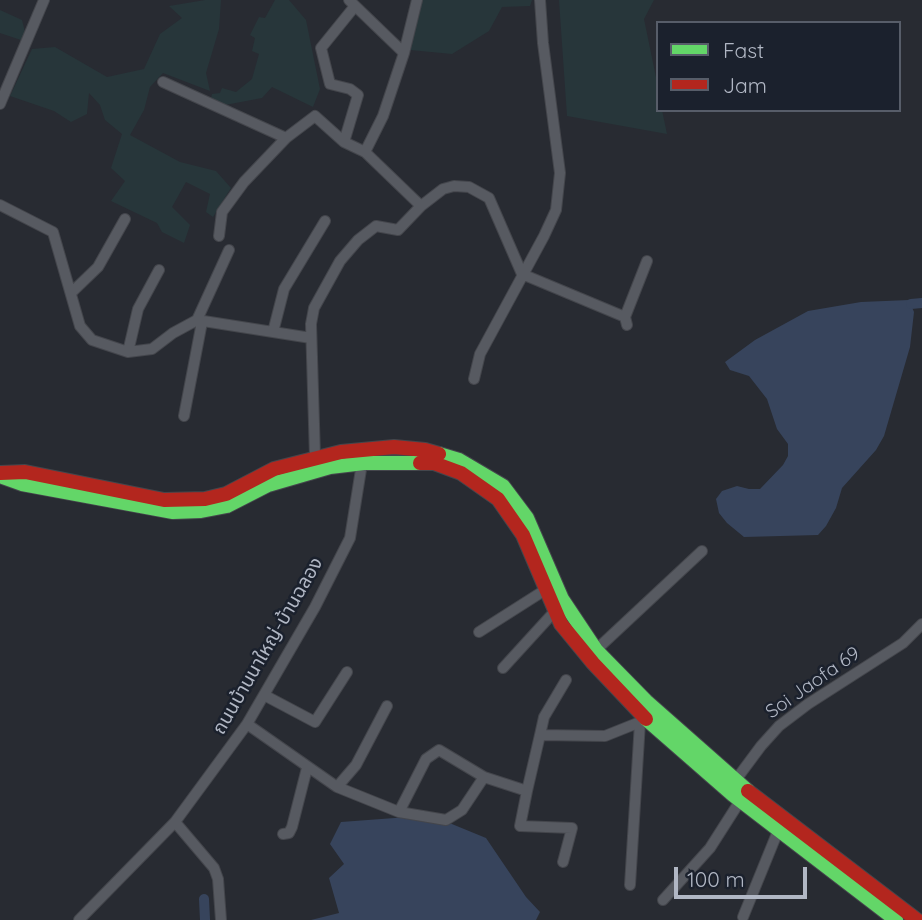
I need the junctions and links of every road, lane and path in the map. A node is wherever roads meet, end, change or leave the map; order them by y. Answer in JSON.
{"nodes":[{"id":1,"x":44,"y":0,"type":"edge"},
{"id":2,"x":416,"y":0,"type":"edge"},
{"id":3,"x":540,"y":0,"type":"edge"},
{"id":4,"x":352,"y":3,"type":"edge"},
{"id":5,"x":404,"y":53,"type":"junction"},
{"id":6,"x":5,"y":75,"type":"edge"},
{"id":7,"x":163,"y":82,"type":"dead end"},
{"id":8,"x":0,"y":104,"type":"edge"},
{"id":9,"x":286,"y":138,"type":"junction"},
{"id":10,"x":344,"y":142,"type":"junction"},
{"id":11,"x":365,"y":152,"type":"junction"},
{"id":12,"x":0,"y":205,"type":"edge"},
{"id":13,"x":421,"y":206,"type":"junction"},
{"id":14,"x":125,"y":219,"type":"dead end"},
{"id":15,"x":325,"y":221,"type":"dead end"},
{"id":16,"x":219,"y":236,"type":"dead end"},
{"id":17,"x":229,"y":250,"type":"dead end"},
{"id":18,"x":647,"y":261,"type":"dead end"},
{"id":19,"x":159,"y":270,"type":"dead end"},
{"id":20,"x":522,"y":274,"type":"junction"},
{"id":21,"x":71,"y":293,"type":"junction"},
{"id":22,"x":200,"y":321,"type":"junction"},
{"id":23,"x":273,"y":332,"type":"junction"},
{"id":24,"x":311,"y":338,"type":"junction"},
{"id":25,"x":128,"y":352,"type":"junction"},
{"id":26,"x":474,"y":379,"type":"dead end"},
{"id":27,"x":184,"y":416,"type":"dead end"},
{"id":28,"x":315,"y":457,"type":"junction"},
{"id":29,"x":363,"y":457,"type":"junction"},
{"id":30,"x":0,"y":475,"type":"edge"},
{"id":31,"x":110,"y":495,"type":"junction"},
{"id":32,"x":702,"y":551,"type":"dead end"},
{"id":33,"x":545,"y":590,"type":"junction"},
{"id":34,"x":555,"y":611,"type":"junction"},
{"id":35,"x":922,"y":624,"type":"edge"},
{"id":36,"x":479,"y":632,"type":"dead end"},
{"id":37,"x":596,"y":650,"type":"junction"},
{"id":38,"x":503,"y":668,"type":"dead end"},
{"id":39,"x":346,"y":672,"type":"dead end"},
{"id":40,"x":566,"y":680,"type":"dead end"},
{"id":41,"x":264,"y":695,"type":"junction"},
{"id":42,"x":387,"y":706,"type":"dead end"},
{"id":43,"x":642,"y":719,"type":"junction"},
{"id":44,"x":247,"y":724,"type":"junction"},
{"id":45,"x":540,"y":735,"type":"junction"},
{"id":46,"x":307,"y":768,"type":"junction"},
{"id":47,"x":484,"y":777,"type":"junction"},
{"id":48,"x":735,"y":781,"type":"junction"},
{"id":49,"x":337,"y":786,"type":"junction"},
{"id":50,"x":527,"y":790,"type":"junction"},
{"id":51,"x":740,"y":801,"type":"junction"},
{"id":52,"x":399,"y":812,"type":"junction"},
{"id":53,"x":175,"y":822,"type":"junction"},
{"id":54,"x":778,"y":831,"type":"junction"},
{"id":55,"x":283,"y":834,"type":"dead end"},
{"id":56,"x":563,"y":862,"type":"dead end"},
{"id":57,"x":630,"y":884,"type":"dead end"},
{"id":58,"x":663,"y":900,"type":"dead end"},
{"id":59,"x":743,"y":916,"type":"dead end"},
{"id":60,"x":79,"y":920,"type":"edge"},
{"id":61,"x":221,"y":920,"type":"edge"},
{"id":62,"x":896,"y":920,"type":"edge"},
{"id":63,"x":917,"y":920,"type":"edge"}],
"edges":[{"from":1,"to":6,"type":"street"},
{"from":2,"to":5,"type":"street"},
{"from":3,"to":20,"type":"street"},
{"from":4,"to":5,"type":"street"},
{"from":4,"to":10,"type":"street"},
{"from":5,"to":11,"type":"street"},
{"from":6,"to":8,"type":"street"},
{"from":7,"to":9,"type":"street"},
{"from":9,"to":10,"type":"street"},
{"from":9,"to":16,"type":"street"},
{"from":10,"to":11,"type":"street"},
{"from":11,"to":13,"type":"street"},
{"from":12,"to":21,"type":"street"},
{"from":13,"to":20,"type":"street"},
{"from":13,"to":24,"type":"street"},
{"from":14,"to":21,"type":"street"},
{"from":15,"to":23,"type":"street"},
{"from":17,"to":22,"type":"street"},
{"from":18,"to":20,"type":"street"},
{"from":19,"to":25,"type":"street"},
{"from":20,"to":26,"type":"street"},
{"from":21,"to":25,"type":"street"},
{"from":22,"to":23,"type":"street"},
{"from":22,"to":25,"type":"street"},
{"from":22,"to":27,"type":"street"},
{"from":23,"to":24,"type":"street"},
{"from":24,"to":28,"type":"street"},
{"from":28,"to":29,"type":"main road"},
{"from":28,"to":31,"type":"main road"},
{"from":29,"to":31,"type":"main road"},
{"from":29,"to":33,"type":"main road"},
{"from":29,"to":37,"type":"main road"},
{"from":29,"to":41,"type":"street","name":"ถนนบ้านนาใหญ่-บ้านฉลอง"},
{"from":30,"to":31,"type":"main road"},
{"from":32,"to":37,"type":"street"},
{"from":33,"to":34,"type":"main road"},
{"from":33,"to":36,"type":"street"},
{"from":34,"to":38,"type":"street"},
{"from":34,"to":43,"type":"main road"},
{"from":35,"to":48,"type":"street","name":"Soi Jaofa 69"},
{"from":37,"to":48,"type":"main road"},
{"from":39,"to":41,"type":"street"},
{"from":40,"to":45,"type":"street"},
{"from":41,"to":44,"type":"street","name":"ถนนบ้านนาใหญ่-บ้านฉลอง"},
{"from":42,"to":49,"type":"street"},
{"from":43,"to":45,"type":"street"},
{"from":43,"to":51,"type":"main road"},
{"from":43,"to":57,"type":"street"},
{"from":44,"to":46,"type":"street"},
{"from":44,"to":53,"type":"street","name":"ถนนบ้านนาใหญ่-บ้านฉลอง"},
{"from":45,"to":50,"type":"street"},
{"from":46,"to":49,"type":"street"},
{"from":46,"to":55,"type":"street"},
{"from":47,"to":50,"type":"street"},
{"from":47,"to":52,"type":"street"},
{"from":47,"to":52,"type":"street"},
{"from":48,"to":63,"type":"main road"},
{"from":49,"to":52,"type":"street"},
{"from":50,"to":56,"type":"street"},
{"from":51,"to":54,"type":"main road"},
{"from":51,"to":58,"type":"street"},
{"from":53,"to":60,"type":"street","name":"ถนนบ้านนาใหญ่-บ้านฉลอง"},
{"from":53,"to":61,"type":"street"},
{"from":54,"to":59,"type":"street"},
{"from":54,"to":62,"type":"main road"}]}
